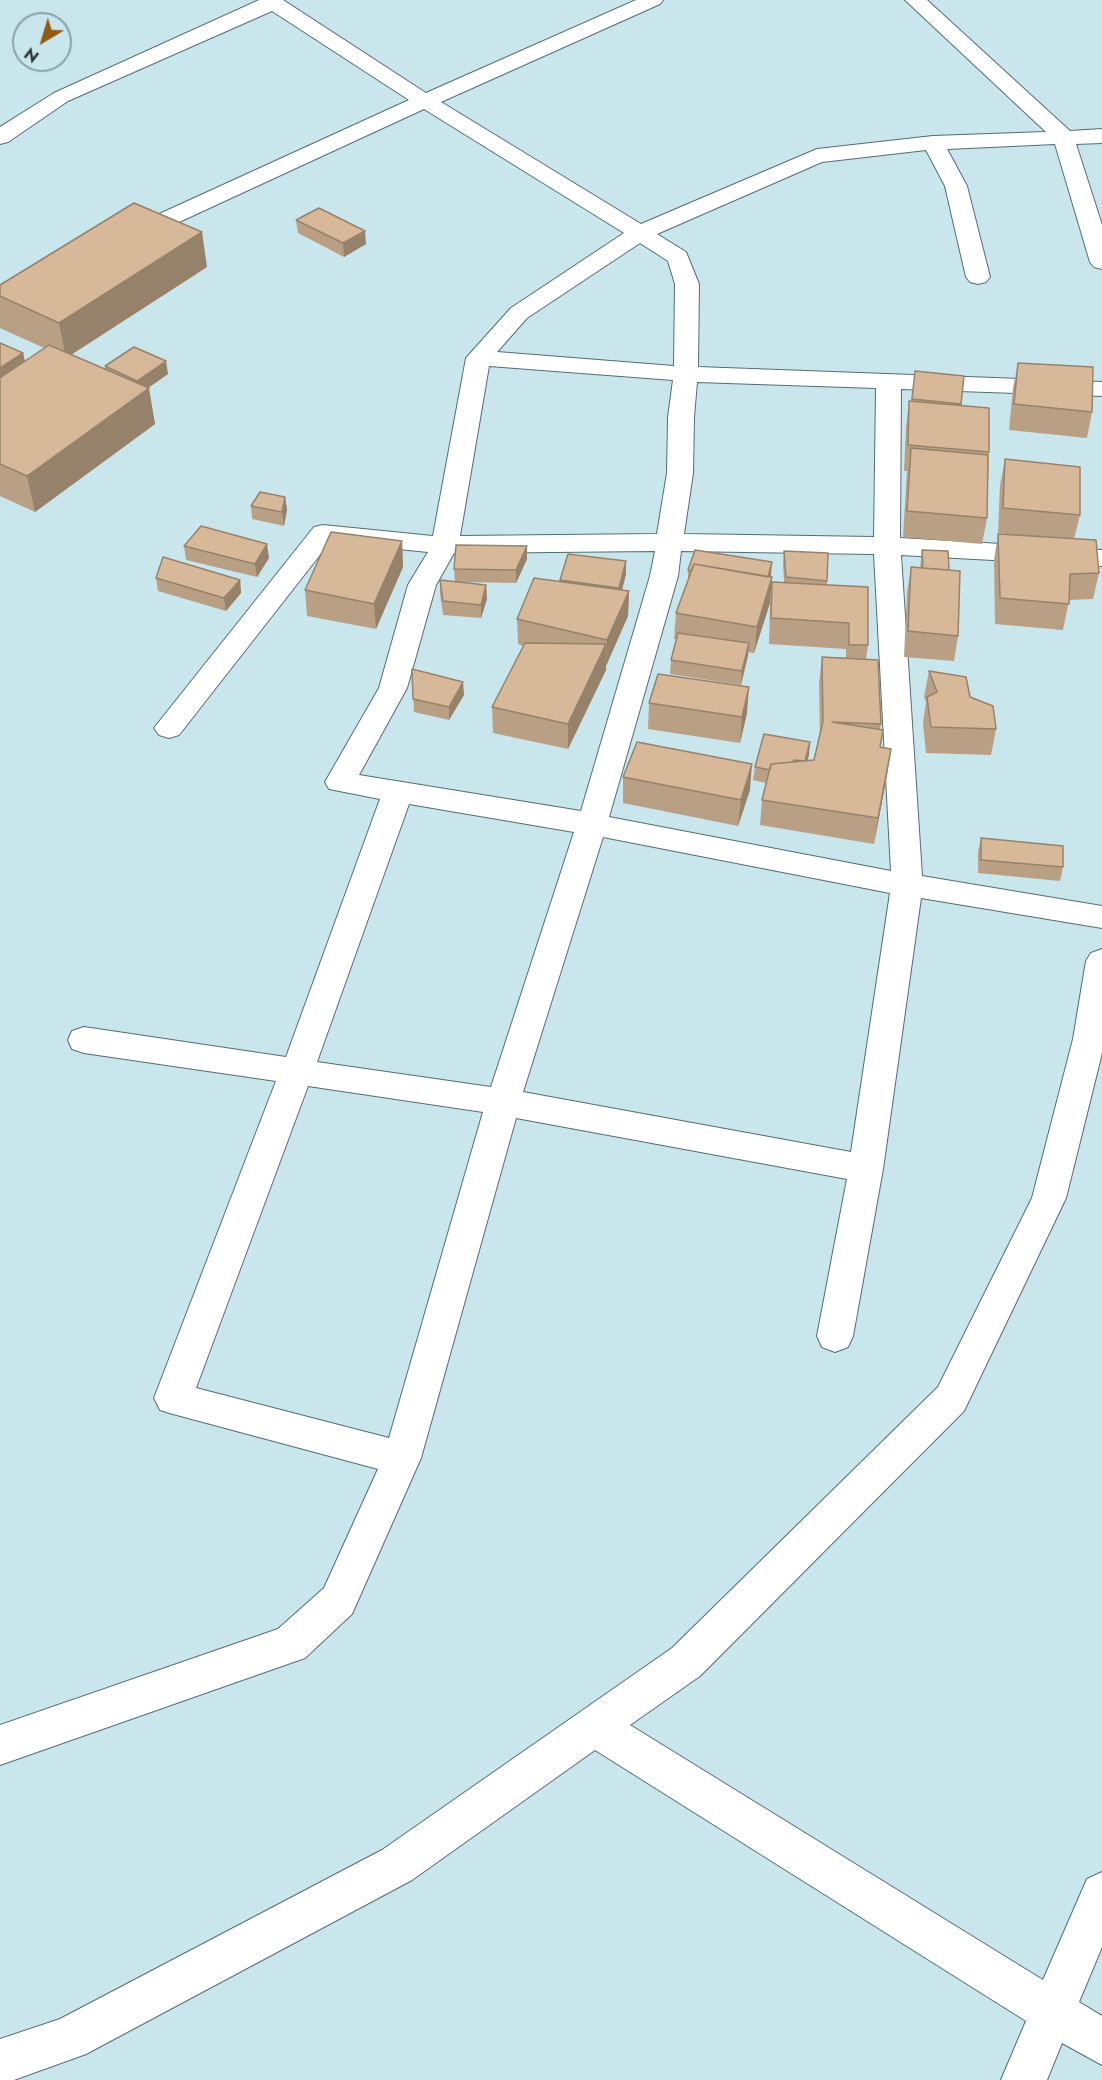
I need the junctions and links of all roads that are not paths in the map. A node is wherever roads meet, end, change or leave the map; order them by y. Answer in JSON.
{"nodes":[{"id":1,"x":653,"y":0,"type":"edge"},
{"id":2,"x":915,"y":0,"type":"edge"},
{"id":3,"x":271,"y":2,"type":"edge"},
{"id":4,"x":425,"y":101,"type":"junction"},
{"id":5,"x":1063,"y":136,"type":"junction"},
{"id":6,"x":1102,"y":136,"type":"edge"},
{"id":7,"x":0,"y":137,"type":"edge"},
{"id":8,"x":933,"y":143,"type":"junction"},
{"id":9,"x":640,"y":233,"type":"junction"},
{"id":10,"x":109,"y":246,"type":"edge"},
{"id":11,"x":1102,"y":262,"type":"edge"},
{"id":12,"x":978,"y":277,"type":"dead end"},
{"id":13,"x":478,"y":358,"type":"junction"},
{"id":14,"x":686,"y":374,"type":"junction"},
{"id":15,"x":889,"y":380,"type":"junction"},
{"id":16,"x":1102,"y":389,"type":"edge"},
{"id":17,"x":669,"y":542,"type":"junction"},
{"id":18,"x":445,"y":545,"type":"junction"},
{"id":19,"x":888,"y":546,"type":"junction"},
{"id":20,"x":1102,"y":558,"type":"edge"},
{"id":21,"x":169,"y":728,"type":"dead end"},
{"id":22,"x":398,"y":792,"type":"junction"},
{"id":23,"x":592,"y":824,"type":"junction"},
{"id":24,"x":907,"y":885,"type":"junction"},
{"id":25,"x":1102,"y":917,"type":"edge"},
{"id":26,"x":1102,"y":961,"type":"edge"},
{"id":27,"x":1095,"y":1039,"type":"edge"},
{"id":28,"x":84,"y":1040,"type":"dead end"},
{"id":29,"x":297,"y":1071,"type":"junction"},
{"id":30,"x":503,"y":1102,"type":"junction"},
{"id":31,"x":866,"y":1169,"type":"junction"},
{"id":32,"x":835,"y":1336,"type":"dead end"},
{"id":33,"x":402,"y":1458,"type":"junction"},
{"id":34,"x":595,"y":1727,"type":"junction"},
{"id":35,"x":0,"y":1745,"type":"edge"},
{"id":36,"x":1102,"y":1894,"type":"edge"},
{"id":37,"x":1052,"y":2011,"type":"junction"},
{"id":38,"x":1102,"y":2042,"type":"edge"},
{"id":39,"x":0,"y":2062,"type":"edge"},
{"id":40,"x":1024,"y":2080,"type":"edge"}],
"edges":[{"from":1,"to":4,"type":"street"},
{"from":2,"to":5,"type":"street"},
{"from":3,"to":4,"type":"street"},
{"from":3,"to":7,"type":"street"},
{"from":4,"to":9,"type":"street"},
{"from":4,"to":10,"type":"street"},
{"from":5,"to":6,"type":"street"},
{"from":5,"to":8,"type":"street"},
{"from":5,"to":11,"type":"street"},
{"from":8,"to":9,"type":"street"},
{"from":8,"to":12,"type":"street"},
{"from":9,"to":13,"type":"street"},
{"from":9,"to":14,"type":"street"},
{"from":13,"to":14,"type":"street"},
{"from":13,"to":18,"type":"street"},
{"from":14,"to":15,"type":"street"},
{"from":14,"to":17,"type":"street"},
{"from":15,"to":16,"type":"street"},
{"from":15,"to":19,"type":"street"},
{"from":17,"to":18,"type":"street"},
{"from":17,"to":19,"type":"street"},
{"from":17,"to":23,"type":"street"},
{"from":18,"to":21,"type":"street"},
{"from":18,"to":22,"type":"street"},
{"from":19,"to":20,"type":"street"},
{"from":19,"to":24,"type":"street"},
{"from":22,"to":23,"type":"street"},
{"from":22,"to":29,"type":"street"},
{"from":23,"to":24,"type":"street"},
{"from":23,"to":30,"type":"street"},
{"from":24,"to":25,"type":"street"},
{"from":24,"to":31,"type":"street"},
{"from":26,"to":27,"type":"street"},
{"from":27,"to":34,"type":"street"},
{"from":28,"to":29,"type":"street"},
{"from":29,"to":30,"type":"street"},
{"from":29,"to":33,"type":"street"},
{"from":30,"to":31,"type":"street"},
{"from":30,"to":33,"type":"street"},
{"from":31,"to":32,"type":"street"},
{"from":33,"to":35,"type":"street"},
{"from":34,"to":37,"type":"street"},
{"from":34,"to":39,"type":"street"},
{"from":36,"to":37,"type":"street"},
{"from":37,"to":38,"type":"street"},
{"from":37,"to":40,"type":"street"}]}
